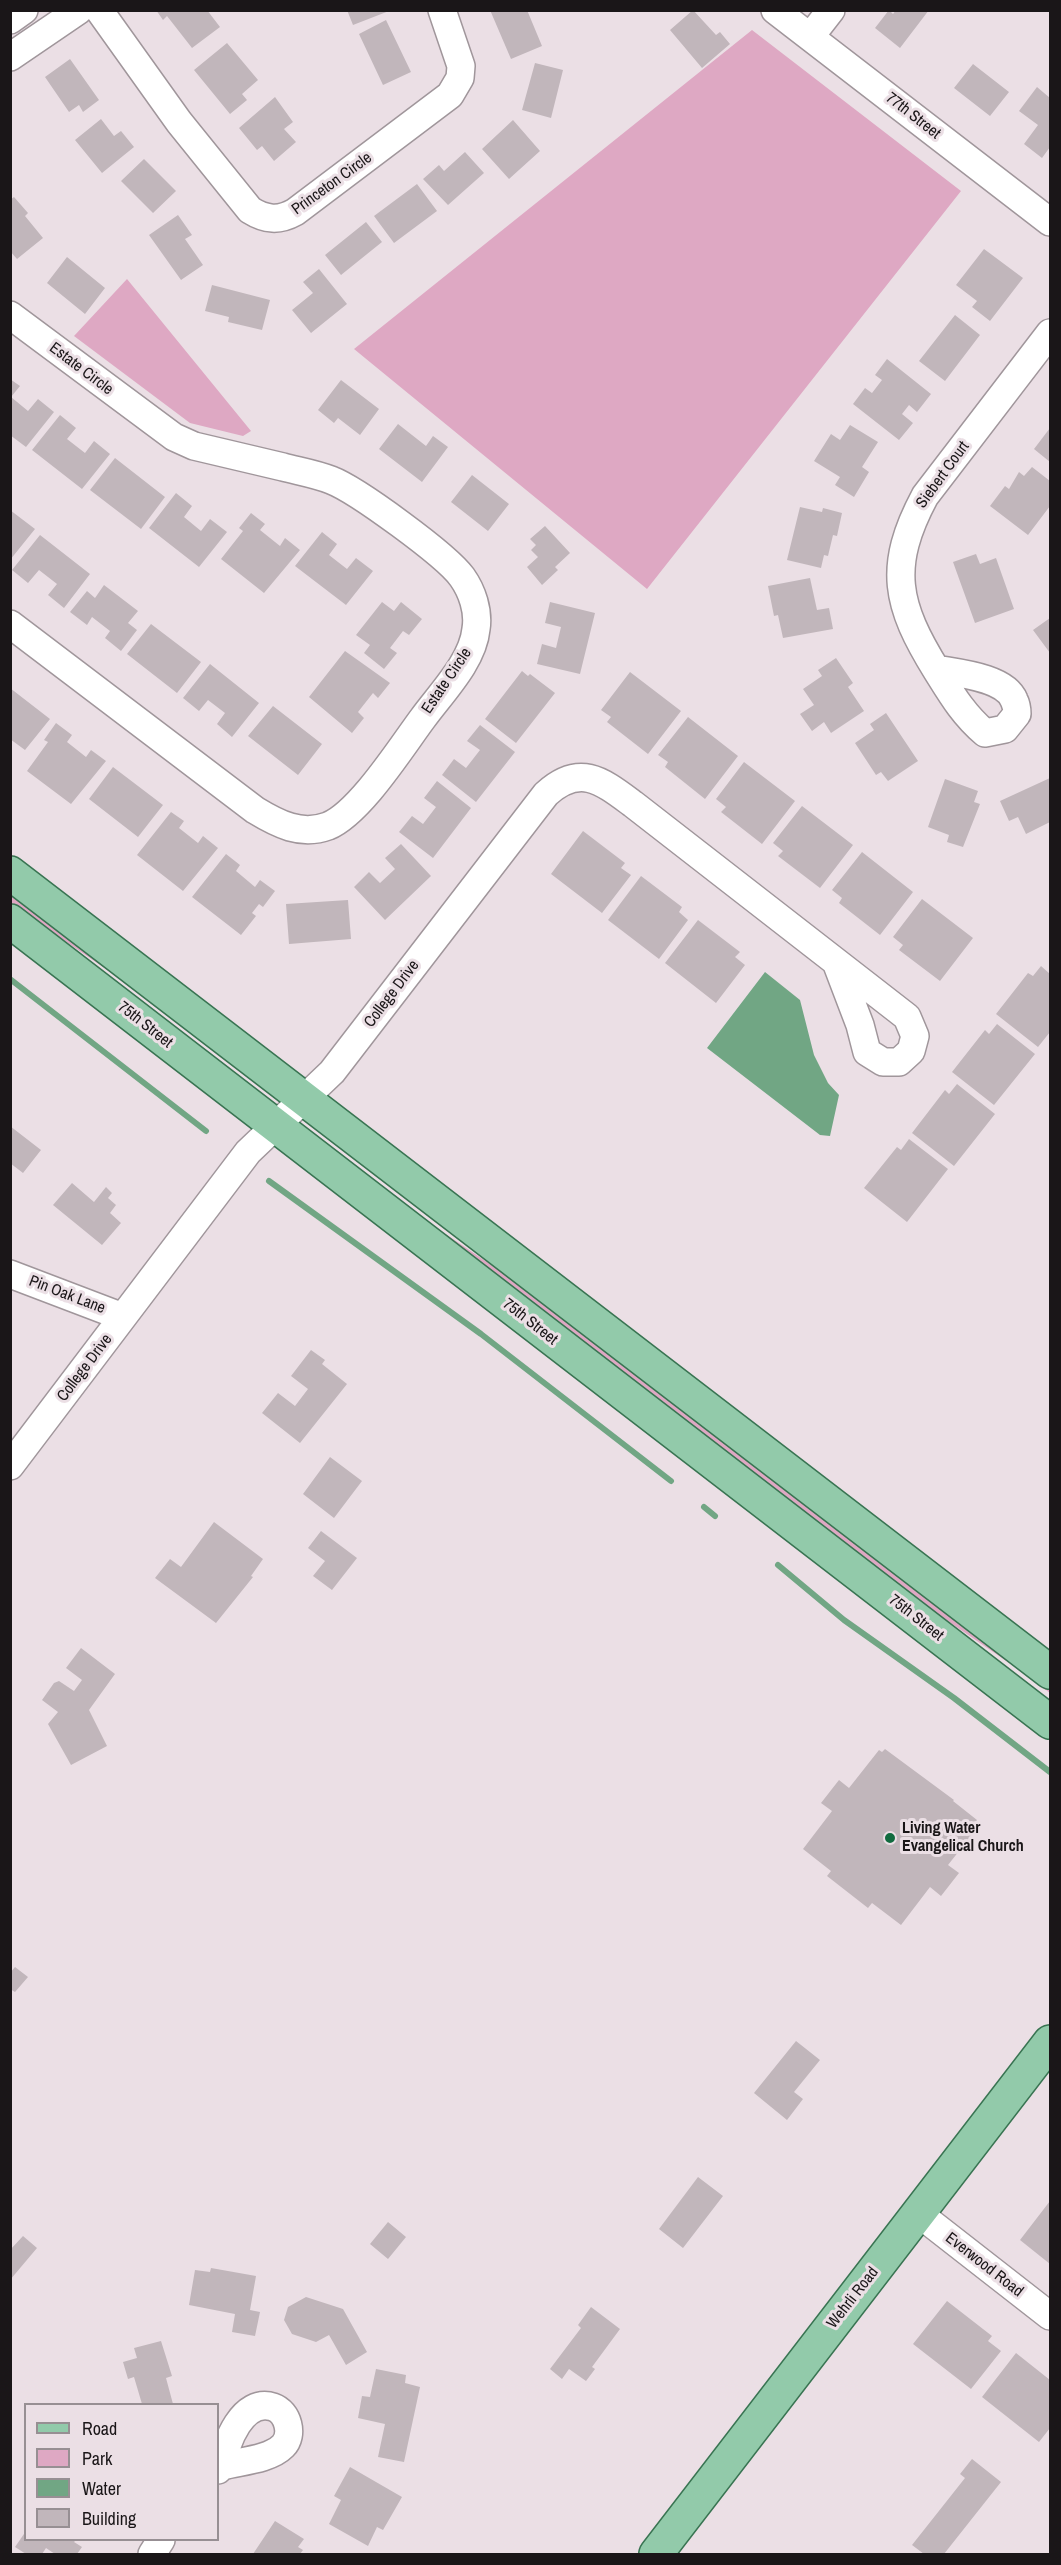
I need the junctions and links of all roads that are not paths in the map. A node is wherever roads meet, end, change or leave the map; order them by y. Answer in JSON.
{"nodes":[{"id":1,"x":24,"y":10,"type":"edge"},
{"id":2,"x":79,"y":10,"type":"edge"},
{"id":3,"x":99,"y":10,"type":"edge"},
{"id":4,"x":442,"y":10,"type":"edge"},
{"id":5,"x":775,"y":10,"type":"edge"},
{"id":6,"x":831,"y":10,"type":"edge"},
{"id":7,"x":10,"y":20,"type":"edge"},
{"id":8,"x":810,"y":38,"type":"junction"},
{"id":9,"x":10,"y":57,"type":"edge"},
{"id":10,"x":1050,"y":222,"type":"edge"},
{"id":11,"x":10,"y":315,"type":"edge"},
{"id":12,"x":1050,"y":333,"type":"edge"},
{"id":13,"x":10,"y":624,"type":"edge"},
{"id":14,"x":936,"y":669,"type":"dead end"},
{"id":15,"x":10,"y":873,"type":"edge"},
{"id":16,"x":10,"y":921,"type":"edge"},
{"id":17,"x":836,"y":962,"type":"dead end"},
{"id":18,"x":304,"y":1098,"type":"junction"},
{"id":19,"x":276,"y":1126,"type":"junction"},
{"id":20,"x":10,"y":1274,"type":"edge"},
{"id":21,"x":123,"y":1317,"type":"junction"},
{"id":22,"x":10,"y":1466,"type":"edge"},
{"id":23,"x":1050,"y":1672,"type":"edge"},
{"id":24,"x":1050,"y":1722,"type":"edge"},
{"id":25,"x":1050,"y":2042,"type":"edge"},
{"id":26,"x":918,"y":2213,"type":"junction"},
{"id":27,"x":1050,"y":2316,"type":"edge"},
{"id":28,"x":160,"y":2541,"type":"edge"},
{"id":29,"x":152,"y":2554,"type":"edge"},
{"id":30,"x":656,"y":2554,"type":"edge"}],
"edges":[{"from":1,"to":7,"type":"street"},
{"from":2,"to":9,"type":"street"},
{"from":3,"to":4,"type":"street","name":"Princeton Circle"},
{"from":5,"to":8,"type":"street","name":"77th Street"},
{"from":6,"to":8,"type":"street"},
{"from":8,"to":10,"type":"street","name":"77th Street"},
{"from":11,"to":13,"type":"street","name":"Estate Circle"},
{"from":12,"to":14,"type":"street","name":"Siebert Court"},
{"from":15,"to":18,"type":"main road"},
{"from":16,"to":19,"type":"main road","name":"75th Street"},
{"from":17,"to":18,"type":"street","name":"College Drive"},
{"from":18,"to":19,"type":"street","name":"College Drive"},
{"from":18,"to":23,"type":"main road"},
{"from":19,"to":21,"type":"street","name":"College Drive"},
{"from":19,"to":24,"type":"main road","name":"75th Street"},
{"from":20,"to":21,"type":"street","name":"Pin Oak Lane"},
{"from":21,"to":22,"type":"street","name":"College Drive"},
{"from":25,"to":26,"type":"main road","name":"Wehrli Road"},
{"from":26,"to":27,"type":"street","name":"Everwood Road"},
{"from":26,"to":30,"type":"main road","name":"Wehrli Road"},
{"from":28,"to":29,"type":"street"}]}
